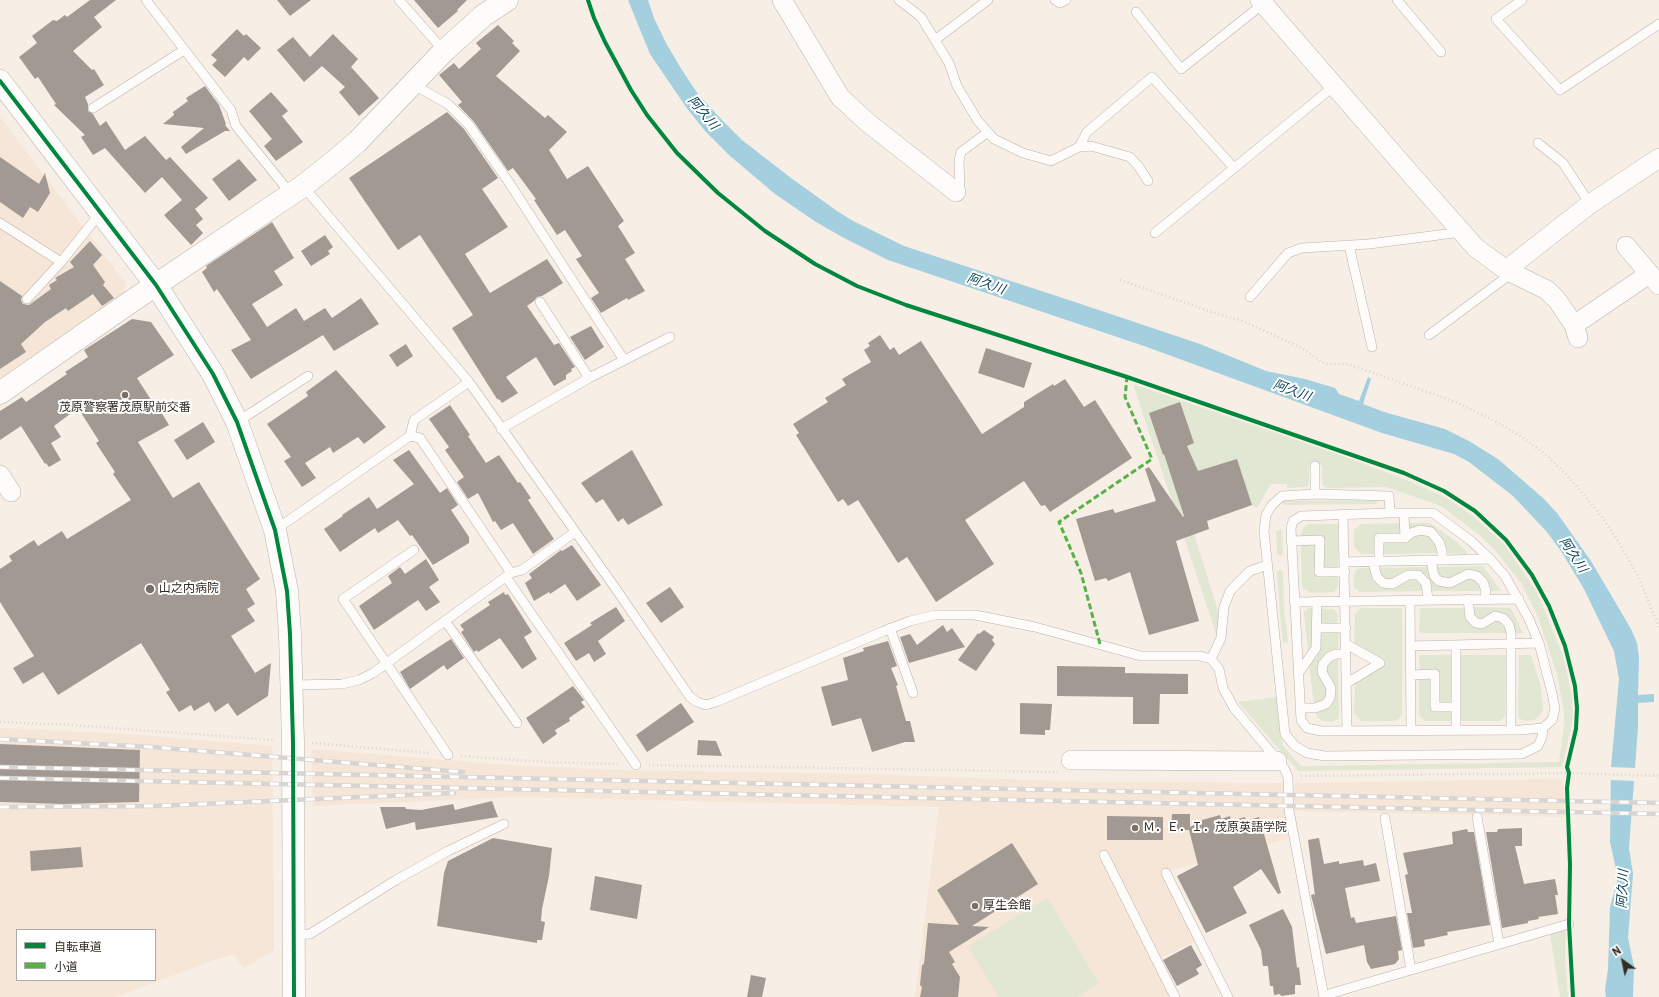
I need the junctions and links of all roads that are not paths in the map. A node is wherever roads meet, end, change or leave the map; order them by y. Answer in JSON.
{"nodes":[{"id":1,"x":146,"y":0,"type":"edge"},
{"id":2,"x":399,"y":0,"type":"edge"},
{"id":3,"x":507,"y":0,"type":"edge"},
{"id":4,"x":782,"y":0,"type":"edge"},
{"id":5,"x":899,"y":0,"type":"edge"},
{"id":6,"x":988,"y":0,"type":"edge"},
{"id":7,"x":1055,"y":0,"type":"edge"},
{"id":8,"x":1066,"y":0,"type":"edge"},
{"id":9,"x":1397,"y":0,"type":"edge"},
{"id":10,"x":1522,"y":0,"type":"edge"},
{"id":11,"x":1262,"y":2,"type":"edge"},
{"id":12,"x":1136,"y":12,"type":"dead end"},
{"id":13,"x":1659,"y":24,"type":"edge"},
{"id":14,"x":935,"y":40,"type":"junction"},
{"id":15,"x":184,"y":50,"type":"junction"},
{"id":16,"x":444,"y":51,"type":"junction"},
{"id":17,"x":1441,"y":52,"type":"dead end"},
{"id":18,"x":0,"y":81,"type":"edge"},
{"id":19,"x":412,"y":84,"type":"junction"},
{"id":20,"x":1334,"y":86,"type":"junction"},
{"id":21,"x":93,"y":108,"type":"dead end"},
{"id":22,"x":988,"y":132,"type":"junction"},
{"id":23,"x":1538,"y":143,"type":"dead end"},
{"id":24,"x":1079,"y":147,"type":"junction"},
{"id":25,"x":1659,"y":158,"type":"edge"},
{"id":26,"x":1234,"y":168,"type":"junction"},
{"id":27,"x":1148,"y":181,"type":"dead end"},
{"id":28,"x":297,"y":190,"type":"junction"},
{"id":29,"x":956,"y":192,"type":"joint"},
{"id":30,"x":1590,"y":204,"type":"junction"},
{"id":31,"x":101,"y":212,"type":"junction"},
{"id":32,"x":0,"y":223,"type":"edge"},
{"id":33,"x":1462,"y":232,"type":"junction"},
{"id":34,"x":1155,"y":233,"type":"dead end"},
{"id":35,"x":1349,"y":246,"type":"junction"},
{"id":36,"x":1626,"y":246,"type":"dead end"},
{"id":37,"x":61,"y":262,"type":"junction"},
{"id":38,"x":1509,"y":271,"type":"junction"},
{"id":39,"x":1654,"y":280,"type":"edge"},
{"id":40,"x":156,"y":285,"type":"junction"},
{"id":41,"x":1250,"y":297,"type":"dead end"},
{"id":42,"x":27,"y":299,"type":"dead end"},
{"id":43,"x":540,"y":302,"type":"dead end"},
{"id":44,"x":1429,"y":335,"type":"dead end"},
{"id":45,"x":670,"y":337,"type":"dead end"},
{"id":46,"x":1372,"y":347,"type":"dead end"},
{"id":47,"x":624,"y":360,"type":"junction"},
{"id":48,"x":308,"y":376,"type":"dead end"},
{"id":49,"x":589,"y":378,"type":"junction"},
{"id":50,"x":469,"y":382,"type":"junction"},
{"id":51,"x":0,"y":393,"type":"edge"},
{"id":52,"x":237,"y":422,"type":"junction"},
{"id":53,"x":501,"y":429,"type":"junction"},
{"id":54,"x":410,"y":436,"type":"junction"},
{"id":55,"x":1315,"y":466,"type":"dead end"},
{"id":56,"x":0,"y":475,"type":"edge"},
{"id":57,"x":11,"y":492,"type":"dead end"},
{"id":58,"x":1315,"y":494,"type":"junction"},
{"id":59,"x":1390,"y":513,"type":"junction"},
{"id":60,"x":1404,"y":513,"type":"junction"},
{"id":61,"x":1343,"y":514,"type":"junction"},
{"id":62,"x":276,"y":530,"type":"junction"},
{"id":63,"x":575,"y":532,"type":"junction"},
{"id":64,"x":1405,"y":538,"type":"junction"},
{"id":65,"x":1291,"y":541,"type":"junction"},
{"id":66,"x":414,"y":550,"type":"dead end"},
{"id":67,"x":1490,"y":559,"type":"junction"},
{"id":68,"x":1431,"y":560,"type":"junction"},
{"id":69,"x":1442,"y":560,"type":"junction"},
{"id":70,"x":1376,"y":561,"type":"junction"},
{"id":71,"x":1345,"y":562,"type":"junction"},
{"id":72,"x":1267,"y":565,"type":"junction"},
{"id":73,"x":1345,"y":572,"type":"junction"},
{"id":74,"x":509,"y":575,"type":"junction"},
{"id":75,"x":1485,"y":599,"type":"junction"},
{"id":76,"x":1519,"y":599,"type":"junction"},
{"id":77,"x":1346,"y":600,"type":"junction"},
{"id":78,"x":1410,"y":600,"type":"junction"},
{"id":79,"x":1428,"y":600,"type":"junction"},
{"id":80,"x":1468,"y":600,"type":"junction"},
{"id":81,"x":1317,"y":601,"type":"junction"},
{"id":82,"x":1294,"y":602,"type":"junction"},
{"id":83,"x":446,"y":622,"type":"junction"},
{"id":84,"x":890,"y":628,"type":"junction"},
{"id":85,"x":1316,"y":628,"type":"junction"},
{"id":86,"x":1346,"y":628,"type":"junction"},
{"id":87,"x":1539,"y":643,"type":"junction"},
{"id":88,"x":1346,"y":644,"type":"junction"},
{"id":89,"x":1511,"y":644,"type":"junction"},
{"id":90,"x":1456,"y":645,"type":"junction"},
{"id":91,"x":1410,"y":646,"type":"junction"},
{"id":92,"x":1346,"y":654,"type":"junction"},
{"id":93,"x":1211,"y":659,"type":"junction"},
{"id":94,"x":386,"y":665,"type":"junction"},
{"id":95,"x":1298,"y":674,"type":"junction"},
{"id":96,"x":1410,"y":675,"type":"junction"},
{"id":97,"x":1347,"y":683,"type":"junction"},
{"id":98,"x":292,"y":685,"type":"junction"},
{"id":99,"x":912,"y":693,"type":"dead end"},
{"id":100,"x":1456,"y":707,"type":"junction"},
{"id":101,"x":1300,"y":708,"type":"junction"},
{"id":102,"x":517,"y":723,"type":"dead end"},
{"id":103,"x":1543,"y":728,"type":"junction"},
{"id":104,"x":1347,"y":730,"type":"junction"},
{"id":105,"x":1411,"y":730,"type":"junction"},
{"id":106,"x":1456,"y":730,"type":"junction"},
{"id":107,"x":1511,"y":730,"type":"junction"},
{"id":108,"x":448,"y":755,"type":"dead end"},
{"id":109,"x":1071,"y":760,"type":"dead end"},
{"id":110,"x":636,"y":765,"type":"dead end"},
{"id":111,"x":1283,"y":769,"type":"junction"},
{"id":112,"x":1476,"y":817,"type":"dead end"},
{"id":113,"x":1385,"y":818,"type":"dead end"},
{"id":114,"x":504,"y":824,"type":"dead end"},
{"id":115,"x":1104,"y":855,"type":"dead end"},
{"id":116,"x":1166,"y":873,"type":"dead end"},
{"id":117,"x":1569,"y":924,"type":"dead end"},
{"id":118,"x":294,"y":935,"type":"junction"},
{"id":119,"x":1499,"y":944,"type":"junction"},
{"id":120,"x":1411,"y":970,"type":"junction"},
{"id":121,"x":294,"y":997,"type":"edge"},
{"id":122,"x":1175,"y":997,"type":"edge"},
{"id":123,"x":1228,"y":997,"type":"edge"},
{"id":124,"x":1324,"y":997,"type":"edge"}],
"edges":[{"from":1,"to":15,"type":"lane"},
{"from":2,"to":16,"type":"lane"},
{"from":3,"to":16,"type":"street"},
{"from":4,"to":29,"type":"street"},
{"from":5,"to":14,"type":"lane"},
{"from":6,"to":14,"type":"lane"},
{"from":7,"to":8,"type":"lane"},
{"from":9,"to":17,"type":"lane"},
{"from":10,"to":13,"type":"lane"},
{"from":11,"to":12,"type":"lane"},
{"from":11,"to":20,"type":"street"},
{"from":14,"to":22,"type":"lane"},
{"from":15,"to":21,"type":"lane"},
{"from":15,"to":28,"type":"lane"},
{"from":16,"to":19,"type":"street"},
{"from":18,"to":31,"type":"street"},
{"from":19,"to":28,"type":"street"},
{"from":19,"to":47,"type":"lane"},
{"from":20,"to":26,"type":"lane"},
{"from":20,"to":33,"type":"street"},
{"from":22,"to":24,"type":"lane"},
{"from":22,"to":29,"type":"lane"},
{"from":23,"to":30,"type":"lane"},
{"from":24,"to":26,"type":"lane"},
{"from":24,"to":27,"type":"lane"},
{"from":25,"to":30,"type":"street"},
{"from":26,"to":34,"type":"lane"},
{"from":28,"to":40,"type":"street"},
{"from":28,"to":50,"type":"lane"},
{"from":30,"to":38,"type":"street"},
{"from":31,"to":37,"type":"lane"},
{"from":31,"to":40,"type":"street"},
{"from":32,"to":37,"type":"lane"},
{"from":33,"to":35,"type":"lane"},
{"from":33,"to":38,"type":"street"},
{"from":35,"to":41,"type":"lane"},
{"from":35,"to":46,"type":"lane"},
{"from":36,"to":39,"type":"street"},
{"from":37,"to":42,"type":"lane"},
{"from":38,"to":39,"type":"street"},
{"from":38,"to":44,"type":"lane"},
{"from":40,"to":51,"type":"street"},
{"from":40,"to":52,"type":"street"},
{"from":43,"to":49,"type":"lane"},
{"from":45,"to":47,"type":"lane"},
{"from":47,"to":49,"type":"lane"},
{"from":48,"to":52,"type":"lane"},
{"from":49,"to":53,"type":"lane"},
{"from":50,"to":53,"type":"lane"},
{"from":50,"to":54,"type":"lane"},
{"from":52,"to":62,"type":"street"},
{"from":53,"to":63,"type":"lane"},
{"from":54,"to":62,"type":"lane"},
{"from":54,"to":74,"type":"lane"},
{"from":55,"to":58,"type":"lane"},
{"from":56,"to":57,"type":"street"},
{"from":58,"to":59,"type":"lane"},
{"from":58,"to":72,"type":"lane"},
{"from":59,"to":60,"type":"lane"},
{"from":59,"to":61,"type":"lane"},
{"from":60,"to":64,"type":"lane"},
{"from":60,"to":67,"type":"lane"},
{"from":61,"to":65,"type":"lane"},
{"from":61,"to":71,"type":"lane"},
{"from":62,"to":98,"type":"street"},
{"from":63,"to":74,"type":"lane"},
{"from":63,"to":84,"type":"lane"},
{"from":64,"to":69,"type":"lane"},
{"from":64,"to":70,"type":"lane"},
{"from":65,"to":73,"type":"lane"},
{"from":65,"to":82,"type":"lane"},
{"from":66,"to":94,"type":"lane"},
{"from":67,"to":69,"type":"lane"},
{"from":67,"to":76,"type":"lane"},
{"from":68,"to":69,"type":"lane"},
{"from":68,"to":70,"type":"lane"},
{"from":68,"to":75,"type":"lane"},
{"from":70,"to":71,"type":"lane"},
{"from":70,"to":79,"type":"lane"},
{"from":71,"to":73,"type":"lane"},
{"from":72,"to":93,"type":"lane"},
{"from":72,"to":103,"type":"lane"},
{"from":73,"to":77,"type":"lane"},
{"from":74,"to":83,"type":"lane"},
{"from":74,"to":110,"type":"lane"},
{"from":75,"to":76,"type":"lane"},
{"from":75,"to":80,"type":"lane"},
{"from":76,"to":87,"type":"lane"},
{"from":77,"to":78,"type":"lane"},
{"from":77,"to":81,"type":"lane"},
{"from":77,"to":86,"type":"lane"},
{"from":78,"to":79,"type":"lane"},
{"from":78,"to":91,"type":"lane"},
{"from":79,"to":80,"type":"lane"},
{"from":80,"to":89,"type":"lane"},
{"from":81,"to":82,"type":"lane"},
{"from":81,"to":85,"type":"lane"},
{"from":82,"to":95,"type":"lane"},
{"from":83,"to":94,"type":"lane"},
{"from":83,"to":102,"type":"lane"},
{"from":84,"to":93,"type":"lane"},
{"from":84,"to":99,"type":"lane"},
{"from":85,"to":86,"type":"lane"},
{"from":85,"to":95,"type":"lane"},
{"from":86,"to":88,"type":"lane"},
{"from":87,"to":89,"type":"lane"},
{"from":87,"to":103,"type":"lane"},
{"from":88,"to":92,"type":"lane"},
{"from":88,"to":97,"type":"lane"},
{"from":89,"to":90,"type":"lane"},
{"from":89,"to":107,"type":"lane"},
{"from":90,"to":91,"type":"lane"},
{"from":90,"to":100,"type":"lane"},
{"from":91,"to":96,"type":"lane"},
{"from":92,"to":97,"type":"lane"},
{"from":92,"to":101,"type":"lane"},
{"from":93,"to":111,"type":"lane"},
{"from":94,"to":98,"type":"lane"},
{"from":94,"to":108,"type":"lane"},
{"from":95,"to":101,"type":"lane"},
{"from":96,"to":100,"type":"lane"},
{"from":96,"to":105,"type":"lane"},
{"from":97,"to":104,"type":"lane"},
{"from":98,"to":118,"type":"street"},
{"from":100,"to":106,"type":"lane"},
{"from":101,"to":104,"type":"lane"},
{"from":103,"to":107,"type":"lane"},
{"from":104,"to":105,"type":"lane"},
{"from":105,"to":106,"type":"lane"},
{"from":106,"to":107,"type":"lane"},
{"from":109,"to":111,"type":"street"},
{"from":111,"to":124,"type":"lane"},
{"from":112,"to":119,"type":"lane"},
{"from":113,"to":120,"type":"lane"},
{"from":114,"to":118,"type":"lane"},
{"from":115,"to":122,"type":"lane"},
{"from":116,"to":123,"type":"lane"},
{"from":117,"to":119,"type":"lane"},
{"from":118,"to":121,"type":"street"},
{"from":119,"to":120,"type":"lane"},
{"from":120,"to":124,"type":"lane"}]}
